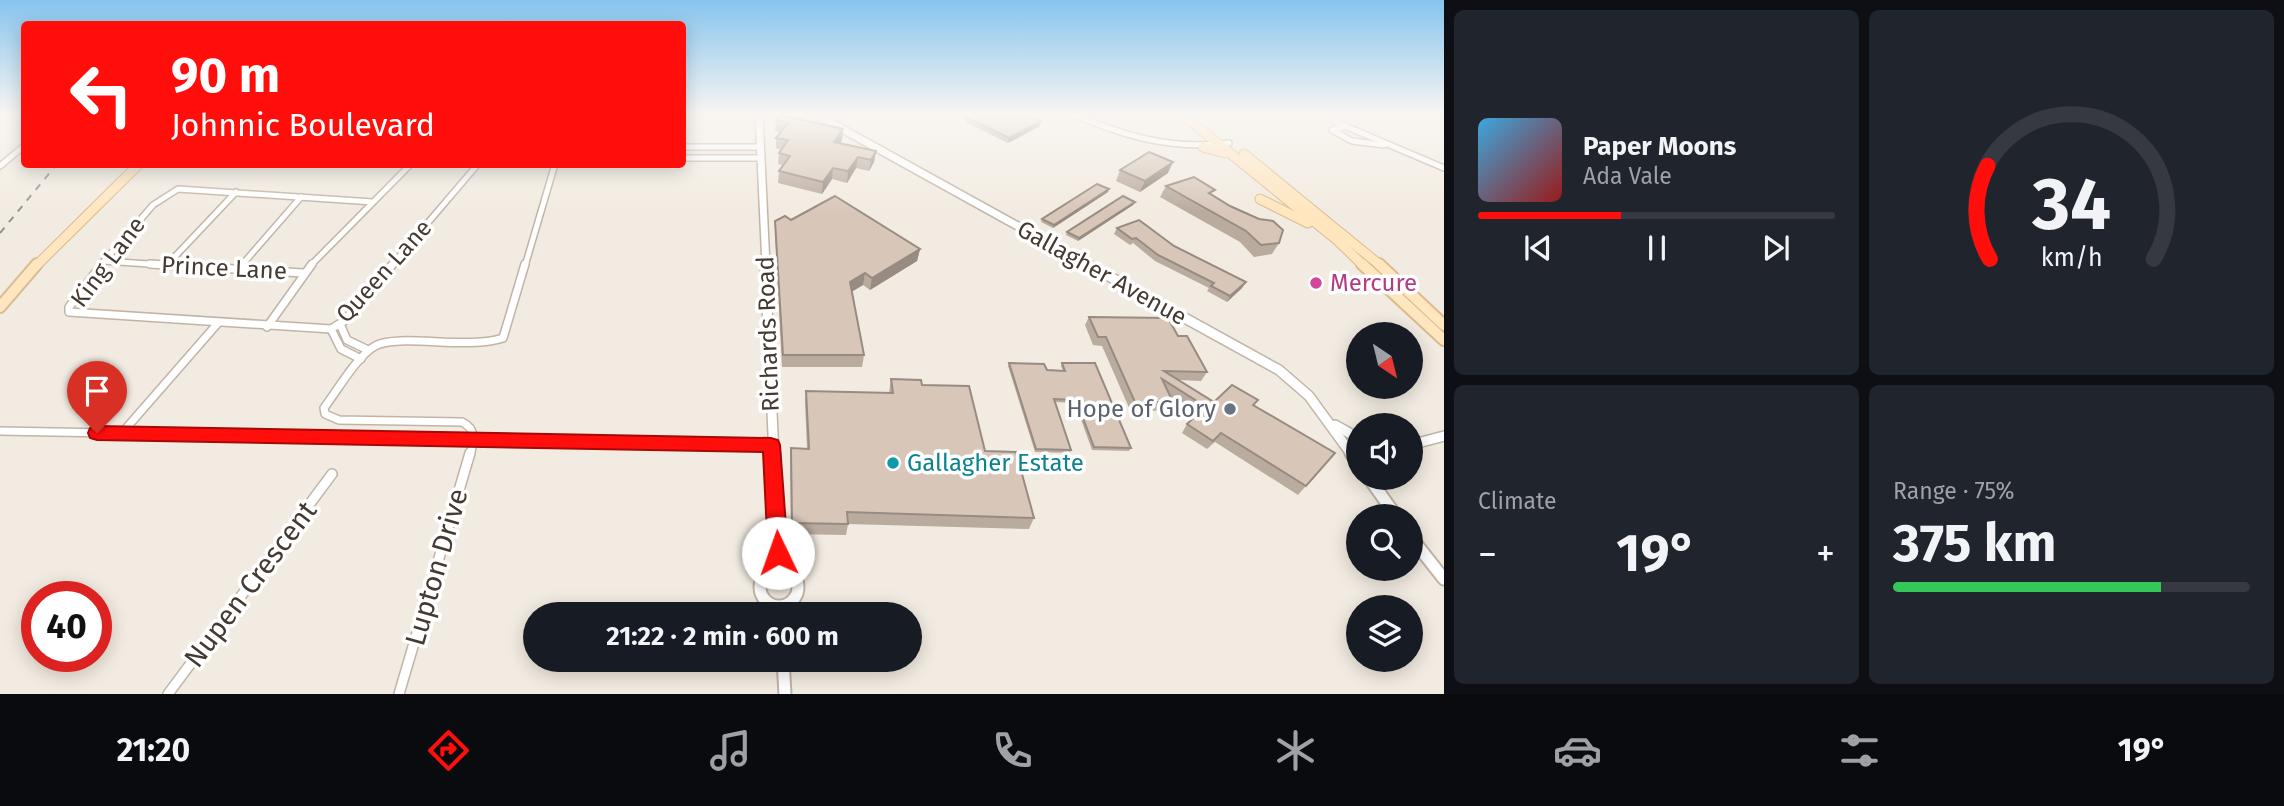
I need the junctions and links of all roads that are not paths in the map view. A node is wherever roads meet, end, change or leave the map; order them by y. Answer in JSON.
{"nodes":[{"id":1,"x":760,"y":147,"type":"edge"},
{"id":2,"x":876,"y":147,"type":"edge"},
{"id":3,"x":1205,"y":147,"type":"edge"},
{"id":4,"x":1227,"y":147,"type":"edge"},
{"id":5,"x":1228,"y":147,"type":"edge"},
{"id":6,"x":1398,"y":147,"type":"edge"},
{"id":7,"x":21,"y":148,"type":"edge"},
{"id":8,"x":686,"y":158,"type":"edge"},
{"id":9,"x":761,"y":158,"type":"junction"},
{"id":10,"x":1242,"y":163,"type":"junction"},
{"id":11,"x":0,"y":166,"type":"edge"},
{"id":12,"x":135,"y":168,"type":"edge"},
{"id":13,"x":407,"y":168,"type":"edge"},
{"id":14,"x":475,"y":168,"type":"edge"},
{"id":15,"x":554,"y":168,"type":"edge"},
{"id":16,"x":1444,"y":168,"type":"edge"},
{"id":17,"x":236,"y":192,"type":"junction"},
{"id":18,"x":301,"y":197,"type":"junction"},
{"id":19,"x":1261,"y":199,"type":"dead end"},
{"id":20,"x":373,"y":202,"type":"junction"},
{"id":21,"x":1338,"y":240,"type":"junction"},
{"id":22,"x":104,"y":261,"type":"junction"},
{"id":23,"x":167,"y":265,"type":"junction"},
{"id":24,"x":239,"y":269,"type":"junction"},
{"id":25,"x":303,"y":273,"type":"junction"},
{"id":26,"x":0,"y":307,"type":"edge"},
{"id":27,"x":218,"y":323,"type":"junction"},
{"id":28,"x":340,"y":324,"type":"junction"},
{"id":29,"x":1444,"y":325,"type":"edge"},
{"id":30,"x":267,"y":327,"type":"junction"},
{"id":31,"x":331,"y":329,"type":"junction"},
{"id":32,"x":1444,"y":340,"type":"edge"},
{"id":33,"x":368,"y":350,"type":"junction"},
{"id":34,"x":361,"y":359,"type":"junction"},
{"id":35,"x":1323,"y":414,"type":"junction"},
{"id":36,"x":0,"y":431,"type":"edge"},
{"id":37,"x":1346,"y":432,"type":"edge"},
{"id":38,"x":122,"y":433,"type":"junction"},
{"id":39,"x":1444,"y":436,"type":"edge"},
{"id":40,"x":474,"y":441,"type":"junction"},
{"id":41,"x":1423,"y":442,"type":"edge"},
{"id":42,"x":771,"y":445,"type":"junction"},
{"id":43,"x":1346,"y":445,"type":"edge"},
{"id":44,"x":332,"y":474,"type":"dead end"},
{"id":45,"x":1423,"y":552,"type":"edge"},
{"id":46,"x":778,"y":553,"type":"junction"},
{"id":47,"x":772,"y":569,"type":"junction"},
{"id":48,"x":785,"y":569,"type":"junction"},
{"id":49,"x":1444,"y":579,"type":"edge"},
{"id":50,"x":767,"y":602,"type":"edge"},
{"id":51,"x":792,"y":602,"type":"edge"},
{"id":52,"x":784,"y":672,"type":"edge"},
{"id":53,"x":168,"y":694,"type":"edge"},
{"id":54,"x":399,"y":694,"type":"edge"},
{"id":55,"x":785,"y":694,"type":"edge"}],
"edges":[{"from":1,"to":9,"type":"street","name":"Richards Road"},
{"from":2,"to":35,"type":"street","name":"Gallagher Avenue"},
{"from":3,"to":10,"type":"main road"},
{"from":4,"to":10,"type":"main road"},
{"from":5,"to":29,"type":"main road"},
{"from":6,"to":16,"type":"street"},
{"from":7,"to":11,"type":"street"},
{"from":8,"to":9,"type":"street"},
{"from":9,"to":42,"type":"street","name":"Richards Road"},
{"from":10,"to":21,"type":"main road"},
{"from":12,"to":26,"type":"main road"},
{"from":13,"to":20,"type":"street"},
{"from":14,"to":28,"type":"street","name":"Queen Lane"},
{"from":15,"to":33,"type":"street"},
{"from":17,"to":18,"type":"street","name":"King Lane"},
{"from":17,"to":22,"type":"street","name":"King Lane"},
{"from":17,"to":23,"type":"street"},
{"from":18,"to":20,"type":"street","name":"King Lane"},
{"from":18,"to":24,"type":"street"},
{"from":19,"to":21,"type":"main road"},
{"from":20,"to":25,"type":"street"},
{"from":21,"to":32,"type":"main road"},
{"from":22,"to":23,"type":"street","name":"Prince Lane"},
{"from":22,"to":27,"type":"street","name":"King Lane"},
{"from":23,"to":24,"type":"street","name":"Prince Lane"},
{"from":24,"to":25,"type":"street","name":"Prince Lane"},
{"from":25,"to":30,"type":"street"},
{"from":27,"to":30,"type":"street","name":"King Lane"},
{"from":27,"to":38,"type":"street"},
{"from":28,"to":31,"type":"street","name":"Queen Lane"},
{"from":28,"to":33,"type":"street"},
{"from":30,"to":31,"type":"street","name":"Queen Lane"},
{"from":31,"to":34,"type":"street"},
{"from":33,"to":34,"type":"street"},
{"from":34,"to":40,"type":"street"},
{"from":35,"to":37,"type":"street"},
{"from":35,"to":43,"type":"street","name":"Gallagher Avenue"},
{"from":36,"to":38,"type":"street"},
{"from":38,"to":40,"type":"street"},
{"from":39,"to":41,"type":"street"},
{"from":40,"to":42,"type":"street"},
{"from":40,"to":54,"type":"street","name":"Lupton Drive"},
{"from":42,"to":46,"type":"street","name":"Richards Road"},
{"from":44,"to":53,"type":"street","name":"Nupen Crescent"},
{"from":45,"to":49,"type":"street"},
{"from":46,"to":47,"type":"street","name":"Richards Road"},
{"from":46,"to":48,"type":"street","name":"Richards Road"},
{"from":47,"to":48,"type":"street"},
{"from":47,"to":50,"type":"street"},
{"from":48,"to":51,"type":"street"},
{"from":52,"to":55,"type":"street"}]}
